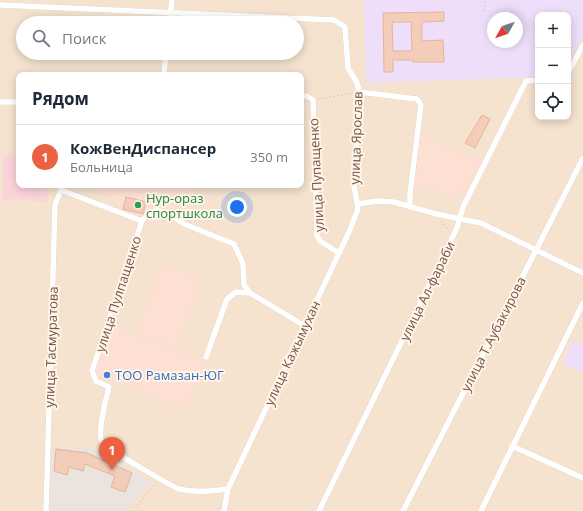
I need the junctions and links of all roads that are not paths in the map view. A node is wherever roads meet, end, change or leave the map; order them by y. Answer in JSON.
{"nodes":[{"id":1,"x":172,"y":0,"type":"edge"},
{"id":2,"x":0,"y":5,"type":"edge"},
{"id":3,"x":170,"y":12,"type":"junction"},
{"id":4,"x":170,"y":16,"type":"edge"},
{"id":5,"x":252,"y":16,"type":"edge"},
{"id":6,"x":304,"y":19,"type":"edge"},
{"id":7,"x":583,"y":45,"type":"edge"},
{"id":8,"x":165,"y":60,"type":"edge"},
{"id":9,"x":571,"y":67,"type":"edge"},
{"id":10,"x":164,"y":72,"type":"edge"},
{"id":11,"x":535,"y":80,"type":"edge"},
{"id":12,"x":359,"y":92,"type":"junction"},
{"id":13,"x":304,"y":96,"type":"edge"},
{"id":14,"x":0,"y":102,"type":"edge"},
{"id":15,"x":16,"y":102,"type":"edge"},
{"id":16,"x":583,"y":158,"type":"edge"},
{"id":17,"x":62,"y":188,"type":"edge"},
{"id":18,"x":64,"y":188,"type":"edge"},
{"id":19,"x":358,"y":204,"type":"junction"},
{"id":20,"x":410,"y":207,"type":"junction"},
{"id":21,"x":355,"y":217,"type":"joint"},
{"id":22,"x":460,"y":219,"type":"junction"},
{"id":23,"x":142,"y":221,"type":"junction"},
{"id":24,"x":537,"y":250,"type":"junction"},
{"id":25,"x":339,"y":253,"type":"junction"},
{"id":26,"x":583,"y":272,"type":"edge"},
{"id":27,"x":250,"y":293,"type":"junction"},
{"id":28,"x":583,"y":303,"type":"edge"},
{"id":29,"x":305,"y":326,"type":"junction"},
{"id":30,"x":206,"y":357,"type":"dead end"},
{"id":31,"x":512,"y":446,"type":"junction"},
{"id":32,"x":583,"y":478,"type":"edge"},
{"id":33,"x":228,"y":490,"type":"junction"},
{"id":34,"x":46,"y":511,"type":"edge"},
{"id":35,"x":224,"y":511,"type":"edge"},
{"id":36,"x":319,"y":511,"type":"edge"},
{"id":37,"x":402,"y":511,"type":"edge"},
{"id":38,"x":482,"y":511,"type":"edge"}],
"edges":[{"from":1,"to":3,"type":"street"},
{"from":2,"to":3,"type":"street"},
{"from":3,"to":4,"type":"street"},
{"from":3,"to":5,"type":"street","name":"улица Ярослав"},
{"from":6,"to":12,"type":"street","name":"улица Ярослав"},
{"from":7,"to":9,"type":"street"},
{"from":8,"to":10,"type":"street"},
{"from":11,"to":22,"type":"street","name":"улица Ал-фараби"},
{"from":12,"to":19,"type":"street","name":"улица Ярослав"},
{"from":12,"to":20,"type":"street"},
{"from":13,"to":25,"type":"street","name":"улица Пупащенко"},
{"from":14,"to":15,"type":"street"},
{"from":16,"to":24,"type":"street","name":"улица Т.Аубакирова"},
{"from":17,"to":34,"type":"street","name":"улица Тасмуратова"},
{"from":18,"to":23,"type":"street"},
{"from":19,"to":20,"type":"street"},
{"from":19,"to":21,"type":"street","name":"улица Ярослав"},
{"from":20,"to":22,"type":"street"},
{"from":21,"to":25,"type":"street","name":"улица Кажымухан"},
{"from":22,"to":24,"type":"street"},
{"from":22,"to":36,"type":"street","name":"улица Ал-фараби"},
{"from":23,"to":27,"type":"street","name":"улица Пулпащенко"},
{"from":23,"to":33,"type":"street","name":"улица Пулпащенко"},
{"from":24,"to":26,"type":"street"},
{"from":24,"to":37,"type":"street","name":"улица Т.Аубакирова"},
{"from":25,"to":29,"type":"street","name":"улица Кажымухан"},
{"from":27,"to":29,"type":"street"},
{"from":27,"to":30,"type":"street"},
{"from":28,"to":31,"type":"street"},
{"from":29,"to":33,"type":"street","name":"улица Кажымухан"},
{"from":31,"to":32,"type":"street"},
{"from":31,"to":38,"type":"street"},
{"from":33,"to":35,"type":"street","name":"улица Кажымухан"}]}
